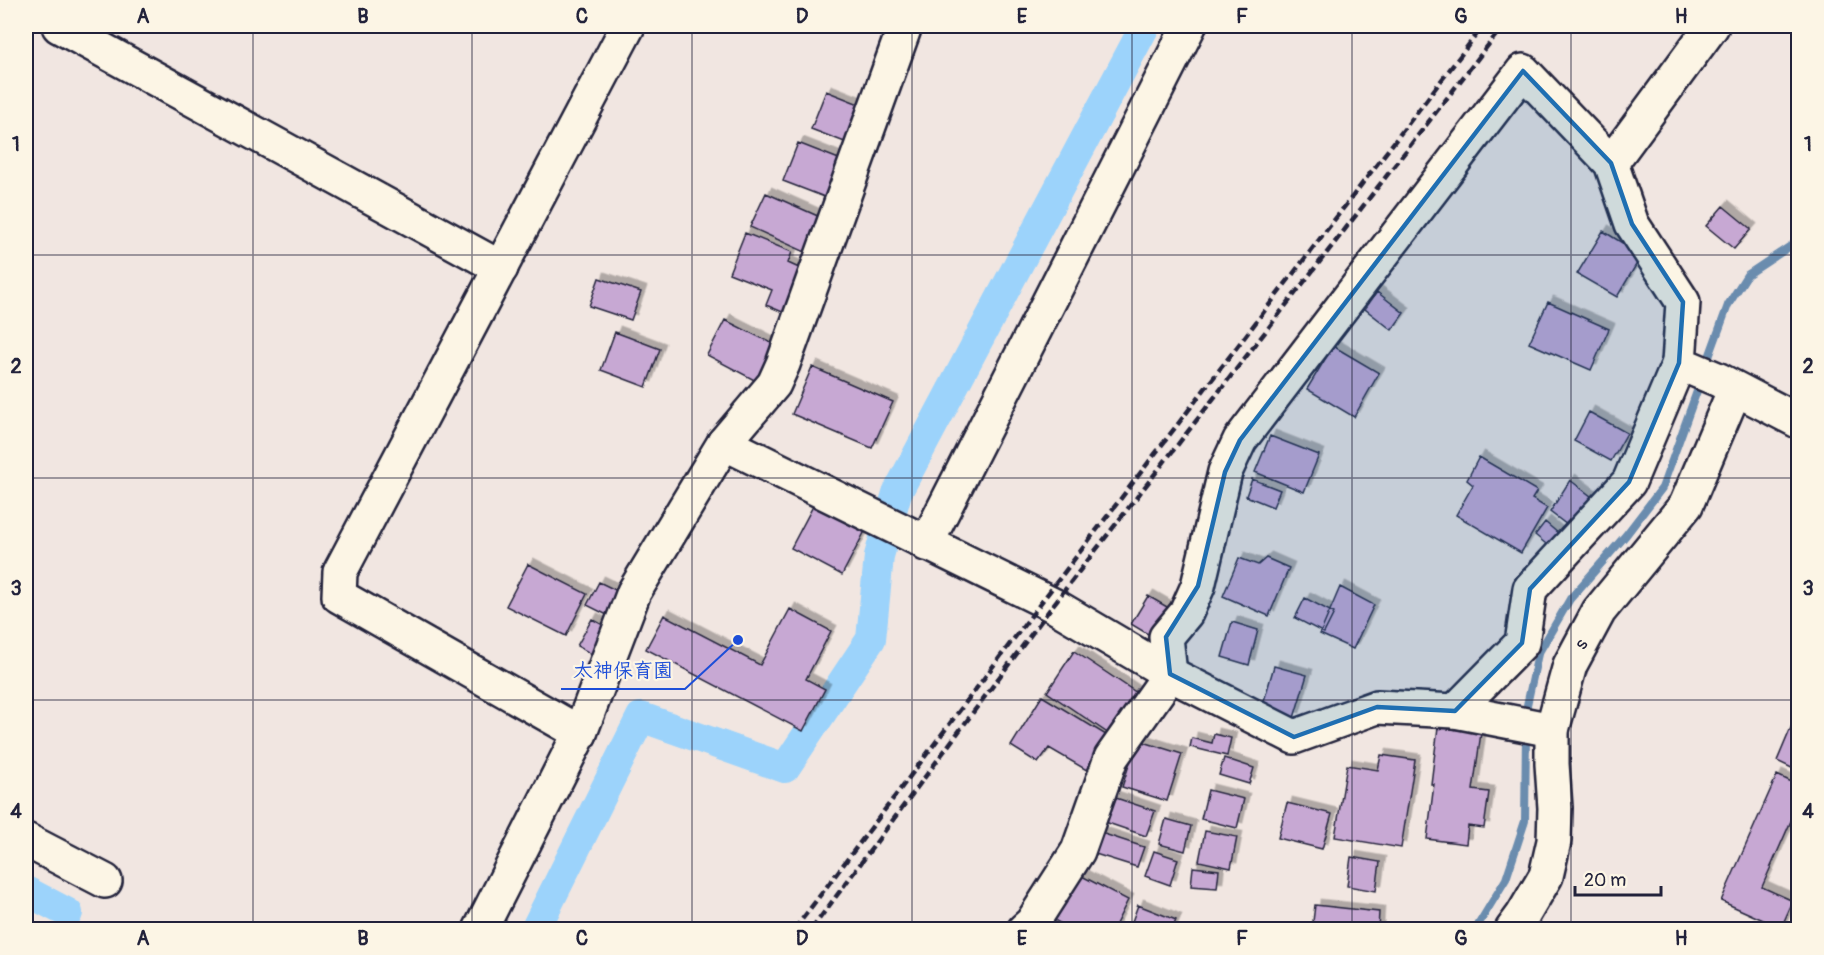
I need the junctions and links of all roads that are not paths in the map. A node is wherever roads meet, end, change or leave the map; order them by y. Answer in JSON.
{"nodes":[{"id":1,"x":59,"y":26,"type":"edge"},
{"id":2,"x":628,"y":26,"type":"edge"},
{"id":3,"x":905,"y":26,"type":"edge"},
{"id":4,"x":1189,"y":26,"type":"edge"},
{"id":5,"x":1712,"y":26,"type":"edge"},
{"id":6,"x":1611,"y":163,"type":"junction"},
{"id":7,"x":501,"y":268,"type":"junction"},
{"id":8,"x":1706,"y":375,"type":"junction"},
{"id":9,"x":1798,"y":421,"type":"edge"},
{"id":10,"x":724,"y":443,"type":"junction"},
{"id":11,"x":926,"y":544,"type":"junction"},
{"id":12,"x":1170,"y":674,"type":"junction"},
{"id":13,"x":1455,"y":711,"type":"junction"},
{"id":14,"x":1552,"y":730,"type":"junction"},
{"id":15,"x":580,"y":733,"type":"junction"},
{"id":16,"x":26,"y":840,"type":"edge"},
{"id":17,"x":105,"y":881,"type":"dead end"},
{"id":18,"x":480,"y":930,"type":"edge"},
{"id":19,"x":1024,"y":930,"type":"edge"},
{"id":20,"x":1512,"y":930,"type":"edge"}],
"edges":[{"from":1,"to":7,"type":"street"},
{"from":2,"to":7,"type":"street"},
{"from":3,"to":10,"type":"street"},
{"from":4,"to":11,"type":"street"},
{"from":5,"to":6,"type":"street"},
{"from":6,"to":8,"type":"street"},
{"from":6,"to":12,"type":"street"},
{"from":7,"to":15,"type":"street"},
{"from":8,"to":9,"type":"street"},
{"from":8,"to":13,"type":"street"},
{"from":8,"to":14,"type":"street","name":"s"},
{"from":10,"to":11,"type":"street"},
{"from":10,"to":15,"type":"street"},
{"from":11,"to":12,"type":"street"},
{"from":12,"to":13,"type":"street"},
{"from":12,"to":19,"type":"street"},
{"from":13,"to":14,"type":"street"},
{"from":14,"to":20,"type":"street","name":"s"},
{"from":15,"to":18,"type":"street"},
{"from":16,"to":17,"type":"street"}]}
